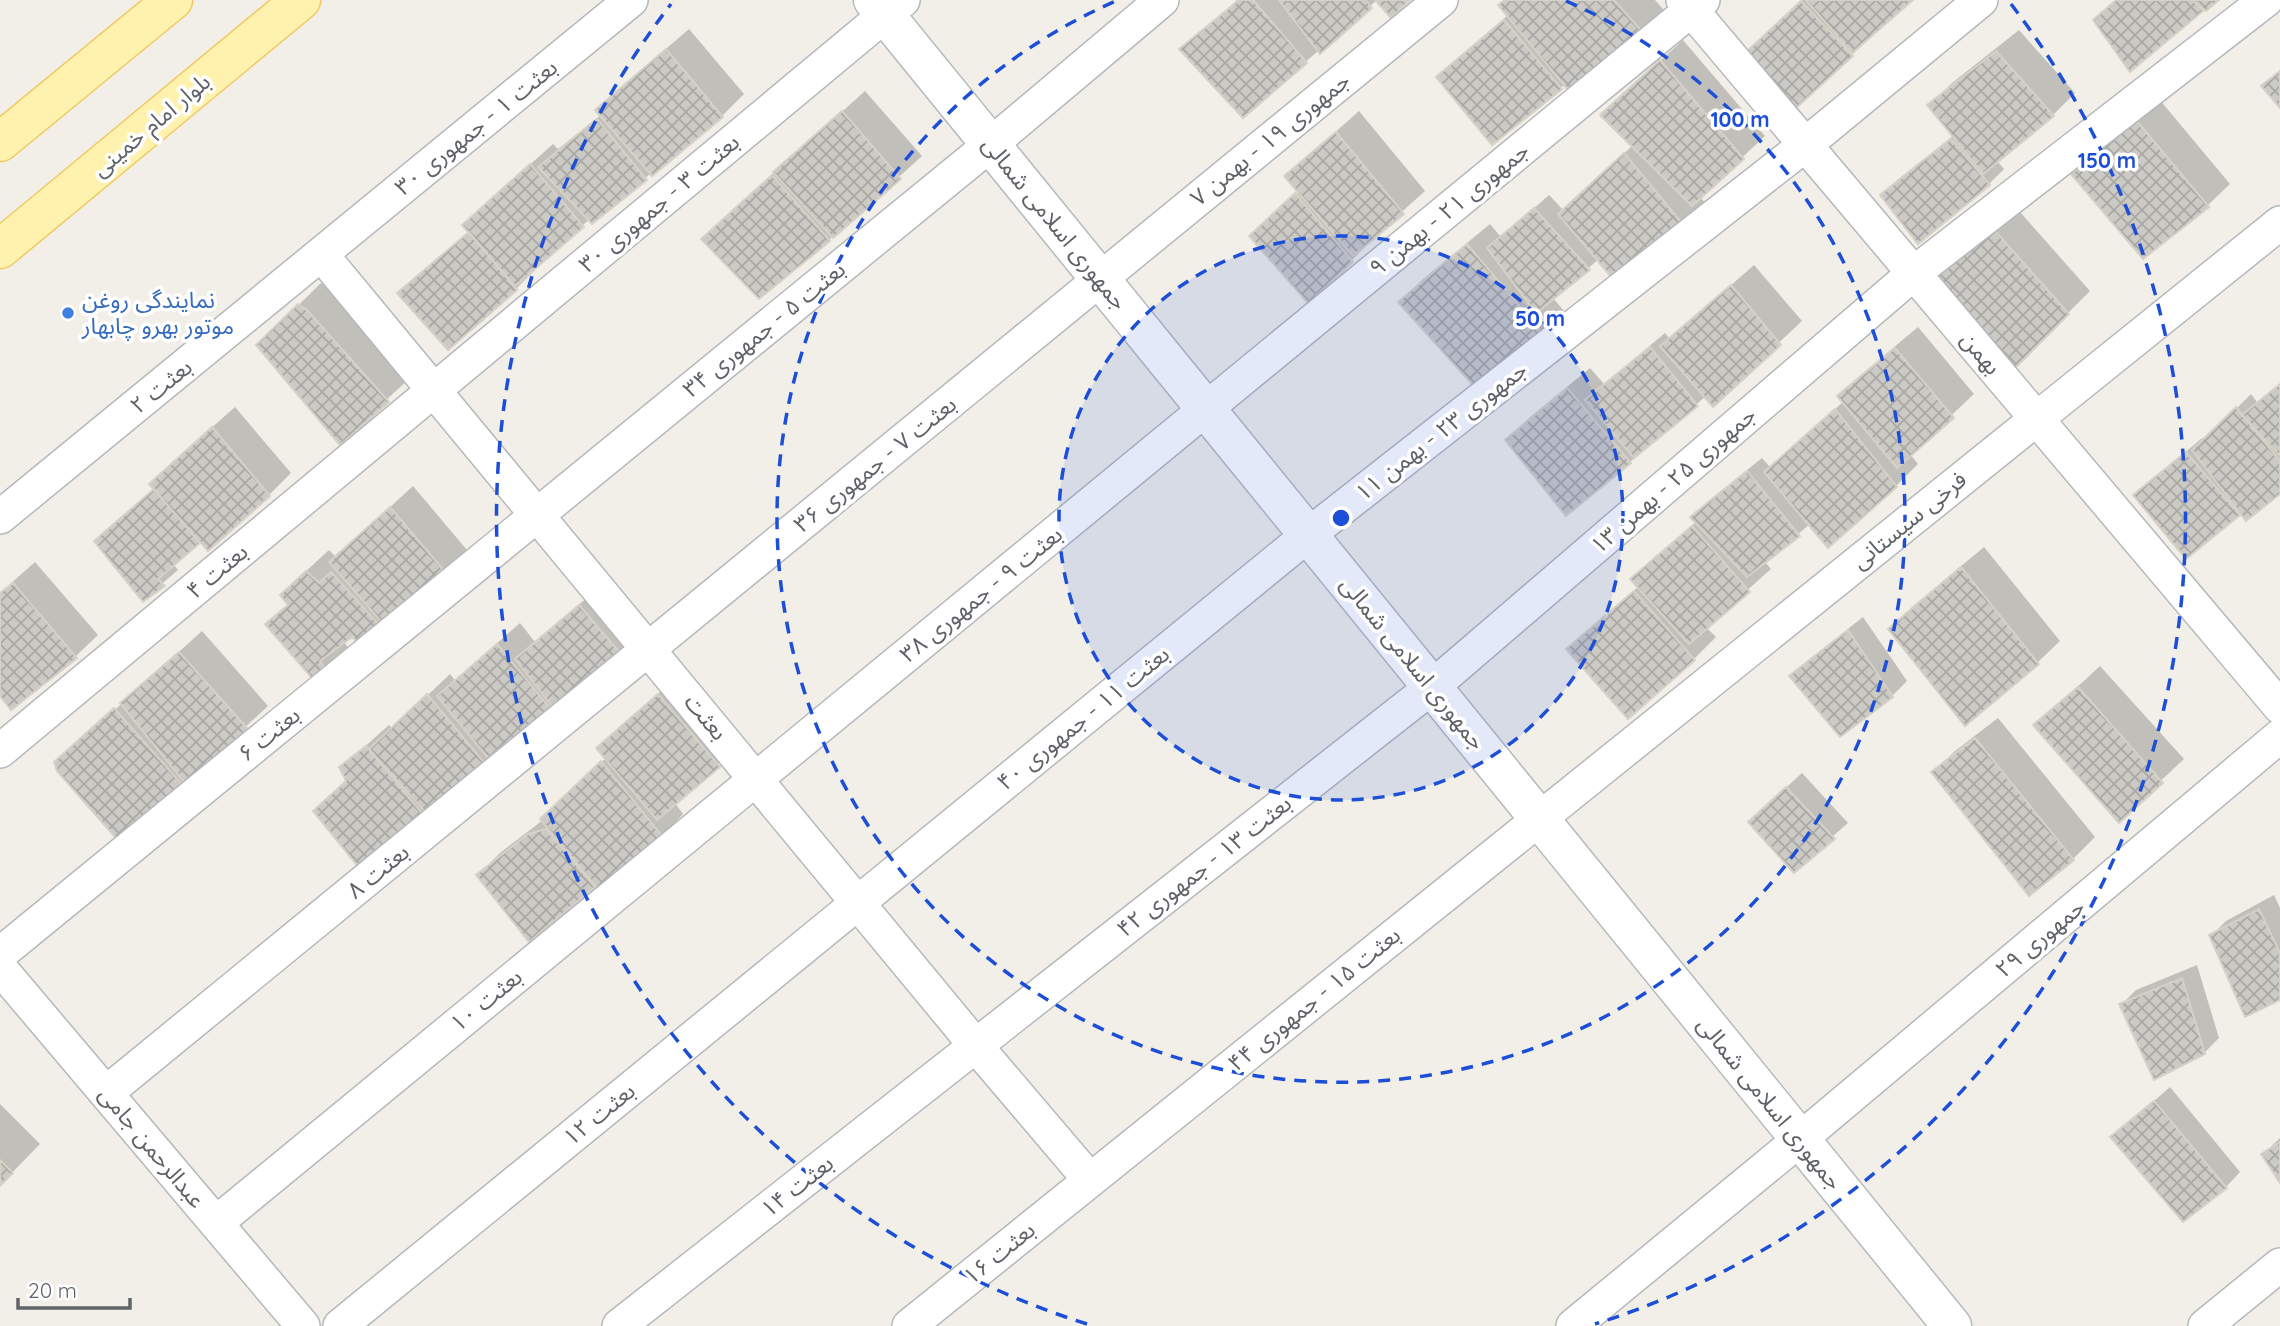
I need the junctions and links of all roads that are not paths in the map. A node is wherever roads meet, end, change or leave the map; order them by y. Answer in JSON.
{"nodes":[{"id":1,"x":173,"y":0,"type":"edge"},
{"id":2,"x":301,"y":0,"type":"edge"},
{"id":3,"x":631,"y":0,"type":"edge"},
{"id":4,"x":1162,"y":0,"type":"edge"},
{"id":5,"x":1441,"y":0,"type":"edge"},
{"id":6,"x":1981,"y":0,"type":"edge"},
{"id":7,"x":2266,"y":0,"type":"edge"},
{"id":8,"x":1692,"y":3,"type":"edge"},
{"id":9,"x":887,"y":5,"type":"edge"},
{"id":10,"x":0,"y":142,"type":"edge"},
{"id":11,"x":991,"y":144,"type":"junction"},
{"id":12,"x":1805,"y":145,"type":"junction"},
{"id":13,"x":2280,"y":223,"type":"edge"},
{"id":14,"x":0,"y":249,"type":"edge"},
{"id":15,"x":321,"y":254,"type":"junction"},
{"id":16,"x":1914,"y":273,"type":"junction"},
{"id":17,"x":1100,"y":279,"type":"junction"},
{"id":18,"x":434,"y":390,"type":"junction"},
{"id":19,"x":1206,"y":409,"type":"junction"},
{"id":20,"x":2036,"y":418,"type":"junction"},
{"id":21,"x":537,"y":514,"type":"junction"},
{"id":22,"x":0,"y":517,"type":"edge"},
{"id":23,"x":1308,"y":535,"type":"junction"},
{"id":24,"x":649,"y":649,"type":"junction"},
{"id":25,"x":1432,"y":687,"type":"junction"},
{"id":26,"x":2280,"y":707,"type":"edge"},
{"id":27,"x":2280,"y":736,"type":"edge"},
{"id":28,"x":0,"y":751,"type":"edge"},
{"id":29,"x":756,"y":778,"type":"junction"},
{"id":30,"x":1538,"y":818,"type":"junction"},
{"id":31,"x":859,"y":902,"type":"junction"},
{"id":32,"x":0,"y":954,"type":"edge"},
{"id":33,"x":0,"y":968,"type":"edge"},
{"id":34,"x":976,"y":1046,"type":"junction"},
{"id":35,"x":106,"y":1093,"type":"junction"},
{"id":36,"x":1799,"y":1140,"type":"junction"},
{"id":37,"x":1090,"y":1180,"type":"junction"},
{"id":38,"x":216,"y":1223,"type":"junction"},
{"id":39,"x":2280,"y":1265,"type":"edge"},
{"id":40,"x":303,"y":1326,"type":"edge"},
{"id":41,"x":340,"y":1326,"type":"edge"},
{"id":42,"x":619,"y":1326,"type":"edge"},
{"id":43,"x":909,"y":1326,"type":"edge"},
{"id":44,"x":1573,"y":1326,"type":"edge"},
{"id":45,"x":1952,"y":1326,"type":"edge"},
{"id":46,"x":2205,"y":1326,"type":"edge"}],
"edges":[{"from":1,"to":10,"type":"main road"},
{"from":2,"to":14,"type":"main road","name":"بلوار امام خمینی"},
{"from":3,"to":15,"type":"street","name":"بعثت ۱ - جمهوری ۳۰"},
{"from":4,"to":11,"type":"street","name":"بعثت ۵ - جمهوری ۳۴"},
{"from":5,"to":17,"type":"street","name":"جمهوری ۱۹ - بهمن ۷"},
{"from":6,"to":12,"type":"street","name":"جمهوری ۲۳ - بهمن ۱۱"},
{"from":7,"to":16,"type":"street","name":"جمهوری ۲۵ - بهمن ۱۳"},
{"from":8,"to":12,"type":"street","name":"بهمن"},
{"from":8,"to":19,"type":"street","name":"جمهوری ۲۱ - بهمن ۹"},
{"from":9,"to":11,"type":"street","name":"جمهوری اسلامی شمالی"},
{"from":9,"to":18,"type":"street","name":"بعثت ۳ - جمهوری ۳۰"},
{"from":11,"to":17,"type":"street","name":"جمهوری اسلامی شمالی"},
{"from":11,"to":21,"type":"street","name":"بعثت ۵ - جمهوری ۳۴"},
{"from":12,"to":16,"type":"street","name":"بهمن"},
{"from":12,"to":23,"type":"street","name":"جمهوری ۲۳ - بهمن ۱۱"},
{"from":13,"to":20,"type":"street","name":"فرخی سیستانی"},
{"from":15,"to":18,"type":"street","name":"بعثت"},
{"from":15,"to":22,"type":"street","name":"بعثت ۲"},
{"from":16,"to":20,"type":"street","name":"بهمن"},
{"from":16,"to":25,"type":"street","name":"جمهوری ۲۵ - بهمن ۱۳"},
{"from":17,"to":19,"type":"street","name":"جمهوری اسلامی شمالی"},
{"from":17,"to":24,"type":"street","name":"بعثت ۷ - جمهوری ۳۶"},
{"from":18,"to":21,"type":"street","name":"بعثت"},
{"from":18,"to":28,"type":"street","name":"بعثت ۴"},
{"from":19,"to":23,"type":"street","name":"جمهوری اسلامی شمالی"},
{"from":19,"to":29,"type":"street","name":"بعثت ۹ - جمهوری ۳۸"},
{"from":20,"to":26,"type":"street","name":"بهمن"},
{"from":20,"to":30,"type":"street","name":"فرخی سیستانی"},
{"from":21,"to":24,"type":"street","name":"بعثت"},
{"from":21,"to":32,"type":"street","name":"بعثت ۶"},
{"from":23,"to":25,"type":"street","name":"جمهوری اسلامی شمالی"},
{"from":23,"to":31,"type":"street","name":"بعثت ۱۱ - جمهوری ۴۰"},
{"from":24,"to":29,"type":"street","name":"بعثت"},
{"from":24,"to":35,"type":"street","name":"بعثت ۸"},
{"from":25,"to":30,"type":"street","name":"جمهوری اسلامی شمالی"},
{"from":25,"to":34,"type":"street","name":"بعثت ۱۳ - جمهوری ۴۲"},
{"from":27,"to":36,"type":"street","name":"جمهوری ۲۹"},
{"from":29,"to":31,"type":"street","name":"بعثت"},
{"from":29,"to":38,"type":"street","name":"بعثت ۱۰"},
{"from":30,"to":36,"type":"street","name":"جمهوری اسلامی شمالی"},
{"from":30,"to":37,"type":"street","name":"بعثت ۱۵ - جمهوری ۴۴"},
{"from":31,"to":34,"type":"street","name":"بعثت"},
{"from":31,"to":41,"type":"street","name":"بعثت ۱۲"},
{"from":33,"to":35,"type":"street","name":"عبدالرحمن جامی"},
{"from":34,"to":37,"type":"street","name":"بعثت"},
{"from":34,"to":42,"type":"street","name":"بعثت ۱۴"},
{"from":35,"to":38,"type":"street","name":"عبدالرحمن جامی"},
{"from":36,"to":44,"type":"street","name":"جمهوری ۲۹"},
{"from":36,"to":45,"type":"street","name":"جمهوری اسلامی شمالی"},
{"from":37,"to":43,"type":"street","name":"بعثت ۱۶"},
{"from":38,"to":40,"type":"street","name":"عبدالرحمن جامی"},
{"from":39,"to":46,"type":"street"}]}
